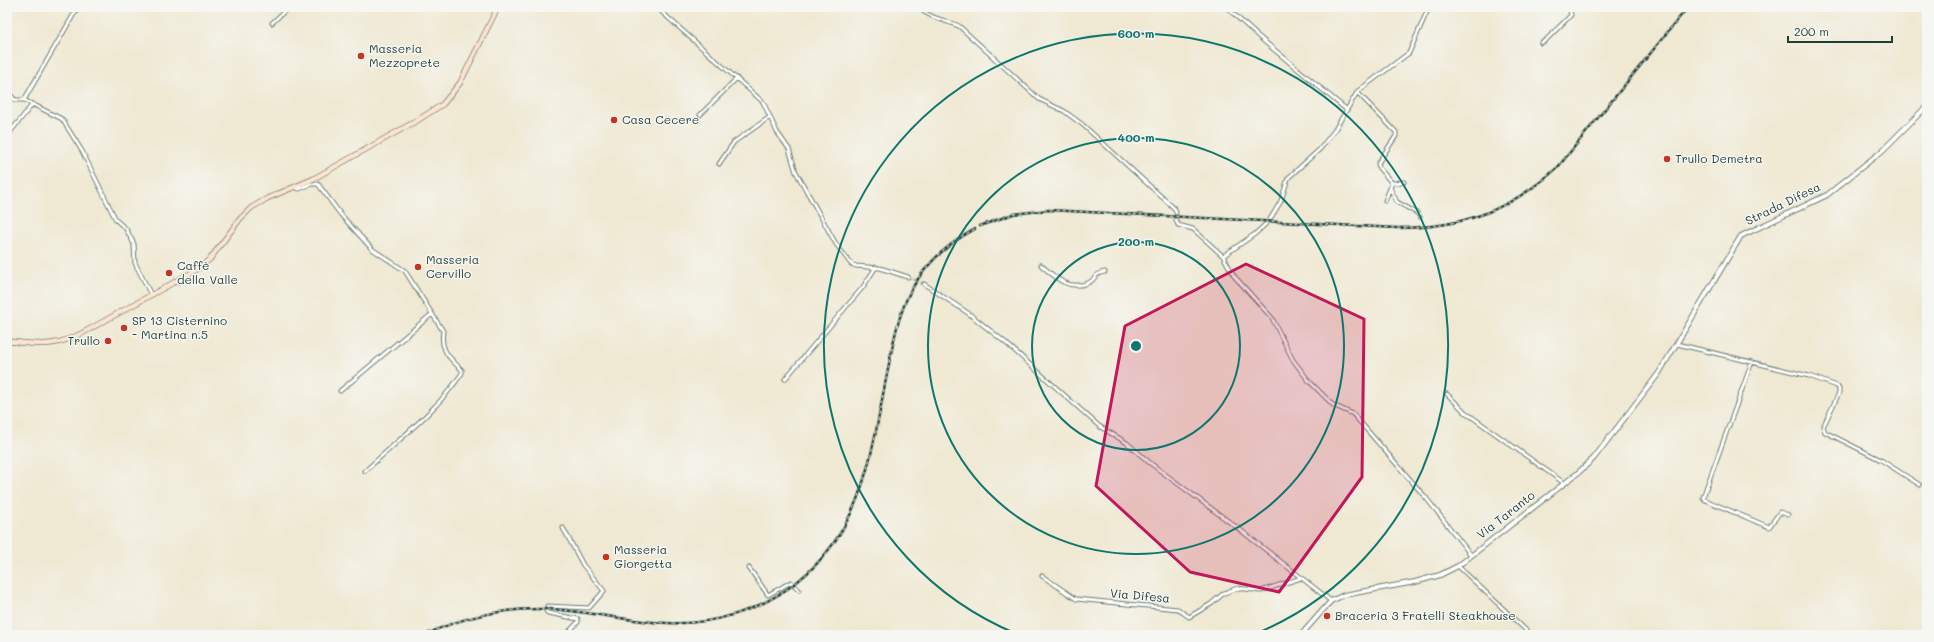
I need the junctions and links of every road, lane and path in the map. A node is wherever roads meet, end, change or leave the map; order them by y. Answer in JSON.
{"nodes":[{"id":1,"x":78,"y":7,"type":"edge"},
{"id":2,"x":289,"y":7,"type":"edge"},
{"id":3,"x":498,"y":7,"type":"edge"},
{"id":4,"x":656,"y":7,"type":"edge"},
{"id":5,"x":918,"y":7,"type":"edge"},
{"id":6,"x":1226,"y":7,"type":"edge"},
{"id":7,"x":1429,"y":7,"type":"edge"},
{"id":8,"x":1569,"y":7,"type":"edge"},
{"id":9,"x":272,"y":23,"type":"dead end"},
{"id":10,"x":1541,"y":43,"type":"dead end"},
{"id":11,"x":737,"y":78,"type":"junction"},
{"id":12,"x":7,"y":91,"type":"edge"},
{"id":13,"x":1357,"y":92,"type":"junction"},
{"id":14,"x":24,"y":100,"type":"junction"},
{"id":15,"x":32,"y":105,"type":"junction"},
{"id":16,"x":1927,"y":106,"type":"edge"},
{"id":17,"x":1347,"y":110,"type":"junction"},
{"id":18,"x":700,"y":114,"type":"dead end"},
{"id":19,"x":770,"y":117,"type":"junction"},
{"id":20,"x":7,"y":136,"type":"edge"},
{"id":21,"x":719,"y":164,"type":"dead end"},
{"id":22,"x":1404,"y":182,"type":"dead end"},
{"id":23,"x":1392,"y":183,"type":"junction"},
{"id":24,"x":296,"y":188,"type":"junction"},
{"id":25,"x":1390,"y":188,"type":"junction"},
{"id":26,"x":1385,"y":201,"type":"dead end"},
{"id":27,"x":1176,"y":213,"type":"dead end"},
{"id":28,"x":1420,"y":217,"type":"dead end"},
{"id":29,"x":1176,"y":220,"type":"dead end"},
{"id":30,"x":1223,"y":256,"type":"junction"},
{"id":31,"x":1041,"y":266,"type":"dead end"},
{"id":32,"x":876,"y":267,"type":"junction"},
{"id":33,"x":1105,"y":272,"type":"dead end"},
{"id":34,"x":908,"y":276,"type":"tunnel mouth"},
{"id":35,"x":924,"y":284,"type":"tunnel mouth"},
{"id":36,"x":151,"y":295,"type":"junction"},
{"id":37,"x":432,"y":314,"type":"junction"},
{"id":38,"x":7,"y":341,"type":"edge"},
{"id":39,"x":1677,"y":344,"type":"junction"},
{"id":40,"x":1752,"y":362,"type":"junction"},
{"id":41,"x":785,"y":379,"type":"dead end"},
{"id":42,"x":340,"y":390,"type":"dead end"},
{"id":43,"x":1447,"y":394,"type":"dead end"},
{"id":44,"x":365,"y":471,"type":"dead end"},
{"id":45,"x":1564,"y":483,"type":"junction"},
{"id":46,"x":1920,"y":485,"type":"dead end"},
{"id":47,"x":1788,"y":515,"type":"dead end"},
{"id":48,"x":563,"y":528,"type":"dead end"},
{"id":49,"x":1471,"y":555,"type":"junction"},
{"id":50,"x":1458,"y":566,"type":"junction"},
{"id":51,"x":749,"y":568,"type":"dead end"},
{"id":52,"x":1042,"y":576,"type":"dead end"},
{"id":53,"x":1301,"y":578,"type":"junction"},
{"id":54,"x":799,"y":590,"type":"dead end"},
{"id":55,"x":1331,"y":601,"type":"junction"},
{"id":56,"x":566,"y":635,"type":"edge"},
{"id":57,"x":1301,"y":635,"type":"edge"},
{"id":58,"x":1531,"y":635,"type":"edge"}],
"edges":[{"from":1,"to":14,"type":"street"},
{"from":2,"to":9,"type":"street"},
{"from":3,"to":24,"type":"main road"},
{"from":4,"to":11,"type":"street"},
{"from":5,"to":27,"type":"street"},
{"from":6,"to":17,"type":"street"},
{"from":7,"to":13,"type":"street"},
{"from":8,"to":10,"type":"street"},
{"from":11,"to":18,"type":"street"},
{"from":11,"to":19,"type":"street"},
{"from":12,"to":14,"type":"street"},
{"from":13,"to":17,"type":"street"},
{"from":13,"to":23,"type":"street"},
{"from":14,"to":15,"type":"street"},
{"from":15,"to":20,"type":"street"},
{"from":15,"to":36,"type":"street"},
{"from":16,"to":39,"type":"street","name":"Strada Difesa"},
{"from":17,"to":30,"type":"street"},
{"from":19,"to":21,"type":"street"},
{"from":19,"to":32,"type":"street"},
{"from":22,"to":23,"type":"street"},
{"from":23,"to":25,"type":"street"},
{"from":24,"to":36,"type":"main road"},
{"from":24,"to":37,"type":"street"},
{"from":25,"to":26,"type":"street"},
{"from":25,"to":28,"type":"street"},
{"from":29,"to":30,"type":"street"},
{"from":30,"to":49,"type":"street"},
{"from":31,"to":33,"type":"street"},
{"from":32,"to":34,"type":"street"},
{"from":32,"to":41,"type":"street"},
{"from":35,"to":53,"type":"street"},
{"from":36,"to":38,"type":"main road"},
{"from":37,"to":42,"type":"street"},
{"from":37,"to":44,"type":"street"},
{"from":39,"to":40,"type":"street"},
{"from":39,"to":45,"type":"street","name":"Via Taranto"},
{"from":40,"to":46,"type":"street"},
{"from":40,"to":47,"type":"street"},
{"from":43,"to":45,"type":"street"},
{"from":45,"to":49,"type":"street","name":"Via Taranto"},
{"from":48,"to":56,"type":"street"},
{"from":49,"to":50,"type":"street","name":"Via Taranto"},
{"from":50,"to":55,"type":"street","name":"Via Taranto"},
{"from":50,"to":58,"type":"street"},
{"from":51,"to":54,"type":"street"},
{"from":52,"to":53,"type":"street","name":"Via Difesa"},
{"from":53,"to":55,"type":"street"},
{"from":55,"to":57,"type":"street","name":"Via Taranto"}]}
